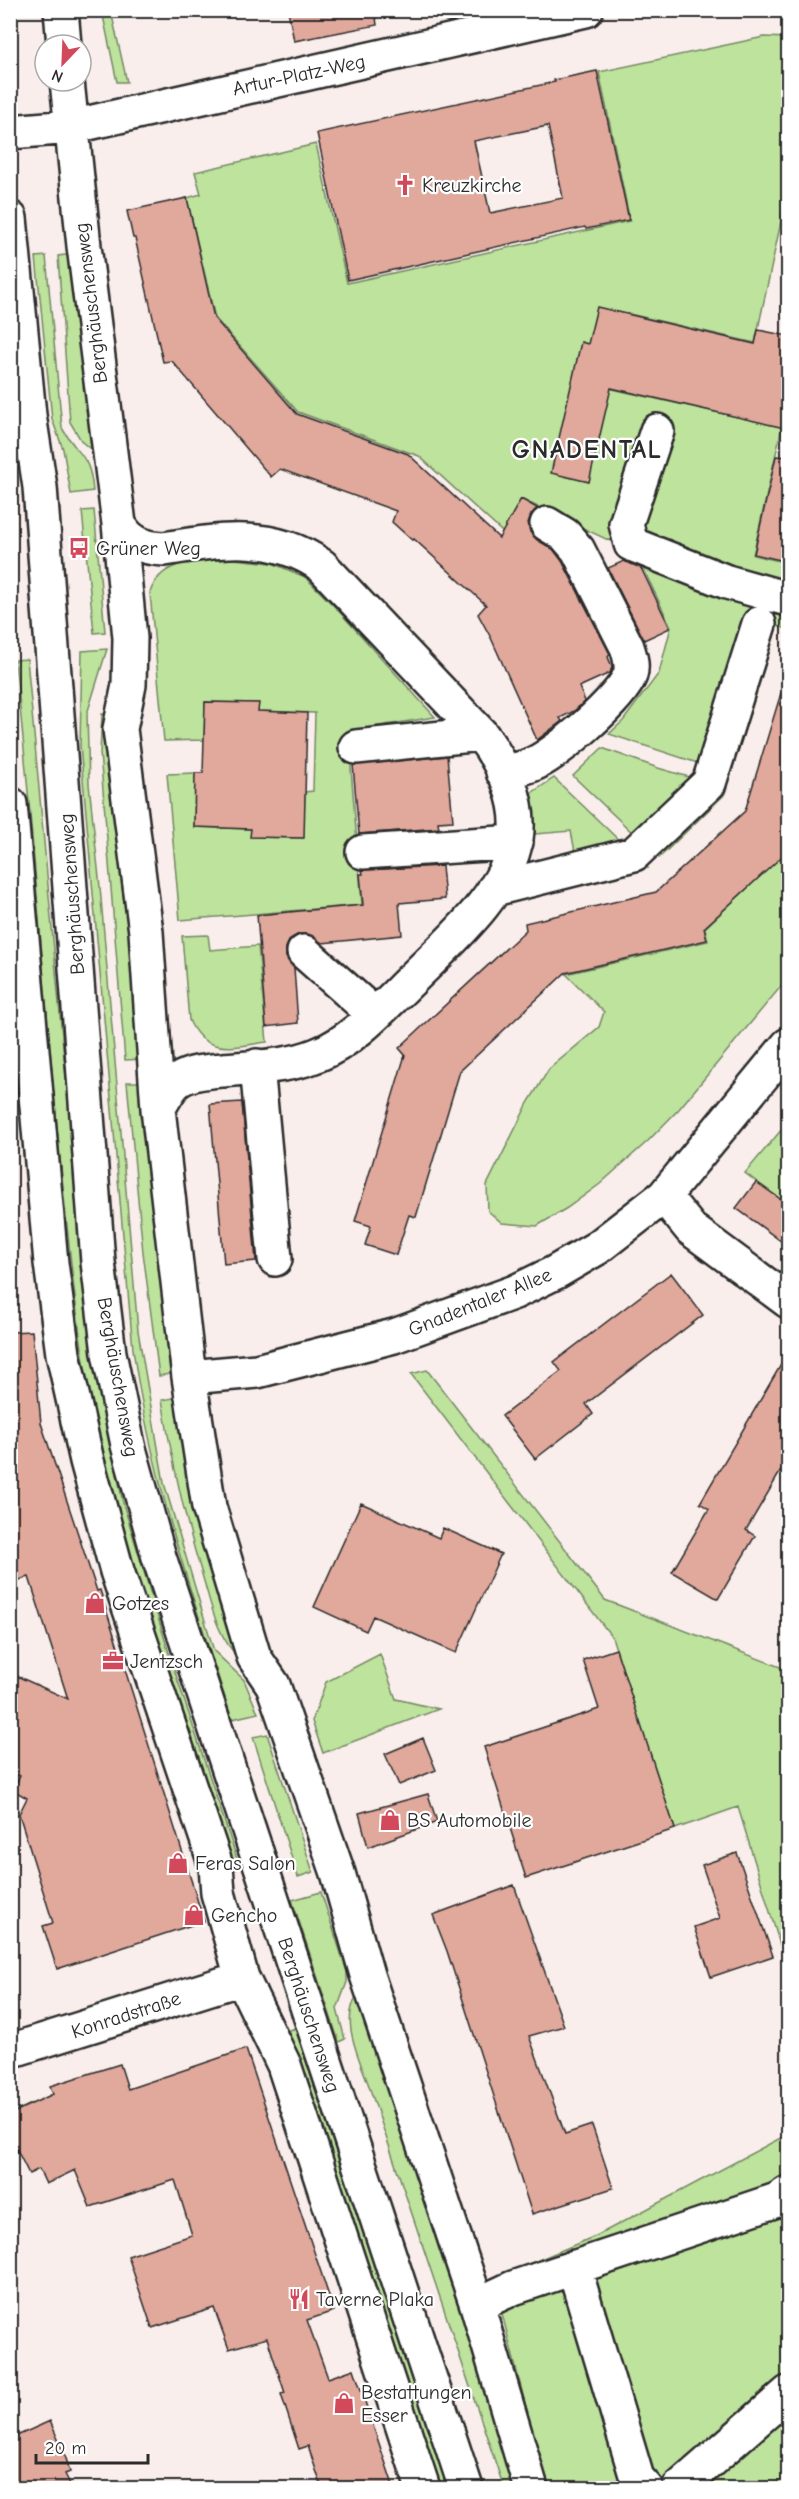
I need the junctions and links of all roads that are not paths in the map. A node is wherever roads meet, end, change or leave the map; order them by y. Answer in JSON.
{"nodes":[{"id":1,"x":61,"y":10,"type":"edge"},
{"id":2,"x":586,"y":10,"type":"edge"},
{"id":3,"x":63,"y":33,"type":"edge"},
{"id":4,"x":68,"y":93,"type":"edge"},
{"id":5,"x":71,"y":127,"type":"junction"},
{"id":6,"x":10,"y":132,"type":"edge"},
{"id":7,"x":10,"y":218,"type":"edge"},
{"id":8,"x":657,"y":431,"type":"dead end"},
{"id":9,"x":119,"y":524,"type":"junction"},
{"id":10,"x":547,"y":524,"type":"dead end"},
{"id":11,"x":789,"y":599,"type":"edge"},
{"id":12,"x":759,"y":624,"type":"dead end"},
{"id":13,"x":481,"y":734,"type":"junction"},
{"id":14,"x":356,"y":747,"type":"dead end"},
{"id":15,"x":503,"y":772,"type":"junction"},
{"id":16,"x":10,"y":804,"type":"edge"},
{"id":17,"x":516,"y":842,"type":"junction"},
{"id":18,"x":363,"y":852,"type":"dead end"},
{"id":19,"x":494,"y":889,"type":"junction"},
{"id":20,"x":304,"y":952,"type":"dead end"},
{"id":21,"x":375,"y":1015,"type":"junction"},
{"id":22,"x":789,"y":1045,"type":"edge"},
{"id":23,"x":257,"y":1066,"type":"junction"},
{"id":24,"x":23,"y":1081,"type":"edge"},
{"id":25,"x":158,"y":1109,"type":"junction"},
{"id":26,"x":664,"y":1196,"type":"junction"},
{"id":27,"x":275,"y":1259,"type":"dead end"},
{"id":28,"x":789,"y":1300,"type":"edge"},
{"id":29,"x":189,"y":1377,"type":"junction"},
{"id":30,"x":242,"y":1978,"type":"junction"},
{"id":31,"x":10,"y":2051,"type":"edge"},
{"id":32,"x":789,"y":2193,"type":"edge"},
{"id":33,"x":574,"y":2267,"type":"junction"},
{"id":34,"x":477,"y":2305,"type":"junction"},
{"id":35,"x":789,"y":2393,"type":"edge"},
{"id":36,"x":423,"y":2488,"type":"edge"},
{"id":37,"x":466,"y":2488,"type":"edge"},
{"id":38,"x":531,"y":2488,"type":"edge"},
{"id":39,"x":646,"y":2488,"type":"edge"},
{"id":40,"x":679,"y":2488,"type":"edge"}],
"edges":[{"from":1,"to":3,"type":"street"},
{"from":2,"to":5,"type":"street","name":"Artur-Platz-Weg"},
{"from":4,"to":5,"type":"street","name":"Berghäuschensweg"},
{"from":5,"to":6,"type":"street","name":"Artur-Platz-Weg"},
{"from":5,"to":9,"type":"street","name":"Berghäuschensweg"},
{"from":7,"to":37,"type":"street","name":"Berghäuschensweg"},
{"from":8,"to":11,"type":"street"},
{"from":9,"to":13,"type":"street"},
{"from":9,"to":25,"type":"street","name":"Berghäuschensweg"},
{"from":10,"to":15,"type":"street"},
{"from":12,"to":19,"type":"street"},
{"from":13,"to":14,"type":"street"},
{"from":13,"to":15,"type":"street"},
{"from":15,"to":17,"type":"street"},
{"from":16,"to":24,"type":"street","name":"Berghäuschensweg"},
{"from":17,"to":18,"type":"street"},
{"from":17,"to":19,"type":"street"},
{"from":19,"to":21,"type":"street"},
{"from":20,"to":21,"type":"street"},
{"from":21,"to":23,"type":"street"},
{"from":22,"to":26,"type":"street","name":"Gnadentaler Allee"},
{"from":23,"to":25,"type":"street"},
{"from":23,"to":27,"type":"street"},
{"from":24,"to":30,"type":"street","name":"Berghäuschensweg"},
{"from":25,"to":29,"type":"street","name":"Berghäuschensweg"},
{"from":26,"to":28,"type":"street"},
{"from":26,"to":29,"type":"street","name":"Gnadentaler Allee"},
{"from":29,"to":34,"type":"street","name":"Berghäuschensweg"},
{"from":30,"to":31,"type":"street","name":"Konradstraße"},
{"from":30,"to":36,"type":"street","name":"Berghäuschensweg"},
{"from":32,"to":33,"type":"street"},
{"from":33,"to":34,"type":"street"},
{"from":33,"to":39,"type":"street"},
{"from":34,"to":38,"type":"street","name":"Berghäuschensweg"},
{"from":35,"to":40,"type":"street"}]}
